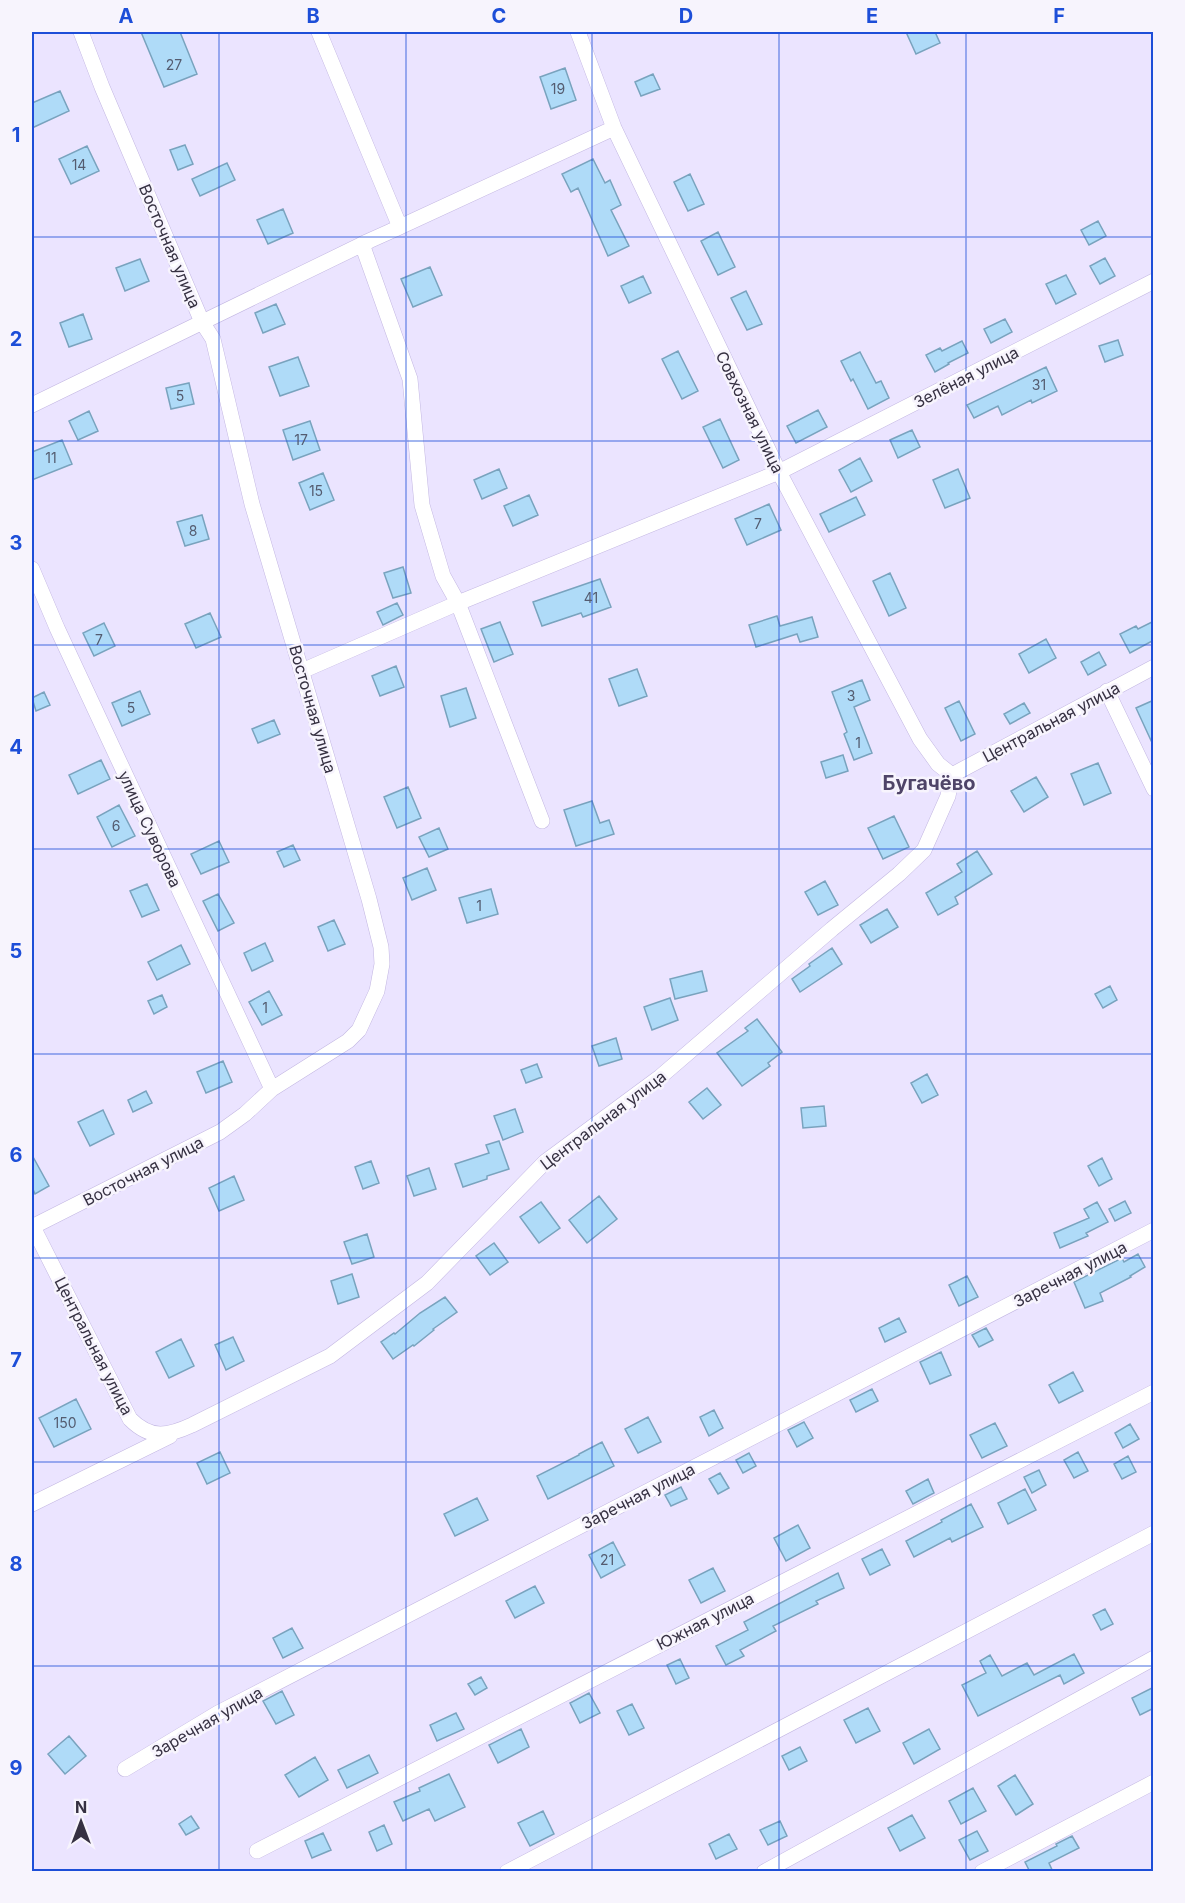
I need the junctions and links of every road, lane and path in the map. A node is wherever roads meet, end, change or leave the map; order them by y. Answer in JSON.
{"nodes":[{"id":1,"x":81,"y":32,"type":"edge"},
{"id":2,"x":319,"y":32,"type":"edge"},
{"id":3,"x":578,"y":32,"type":"edge"},
{"id":4,"x":614,"y":128,"type":"junction"},
{"id":5,"x":406,"y":225,"type":"junction"},
{"id":6,"x":362,"y":244,"type":"junction"},
{"id":7,"x":1154,"y":281,"type":"edge"},
{"id":8,"x":202,"y":322,"type":"junction"},
{"id":9,"x":32,"y":405,"type":"edge"},
{"id":10,"x":779,"y":472,"type":"junction"},
{"id":11,"x":32,"y":569,"type":"edge"},
{"id":12,"x":458,"y":603,"type":"junction"},
{"id":13,"x":1154,"y":668,"type":"edge"},
{"id":14,"x":302,"y":671,"type":"junction"},
{"id":15,"x":1107,"y":691,"type":"junction"},
{"id":16,"x":952,"y":775,"type":"junction"},
{"id":17,"x":1154,"y":789,"type":"edge"},
{"id":18,"x":542,"y":821,"type":"dead end"},
{"id":19,"x":272,"y":1089,"type":"junction"},
{"id":20,"x":32,"y":1227,"type":"edge"},
{"id":21,"x":1154,"y":1230,"type":"edge"},
{"id":22,"x":1154,"y":1392,"type":"edge"},
{"id":23,"x":178,"y":1432,"type":"junction"},
{"id":24,"x":32,"y":1504,"type":"edge"},
{"id":25,"x":1154,"y":1533,"type":"edge"},
{"id":26,"x":1154,"y":1658,"type":"edge"},
{"id":27,"x":125,"y":1769,"type":"dead end"},
{"id":28,"x":1154,"y":1782,"type":"edge"},
{"id":29,"x":257,"y":1851,"type":"dead end"},
{"id":30,"x":507,"y":1872,"type":"edge"},
{"id":31,"x":764,"y":1872,"type":"edge"},
{"id":32,"x":982,"y":1872,"type":"edge"}],
"edges":[{"from":1,"to":8,"type":"street","name":"Восточная улица"},
{"from":2,"to":5,"type":"street"},
{"from":3,"to":4,"type":"street","name":"Совхозная улица"},
{"from":4,"to":5,"type":"street"},
{"from":4,"to":10,"type":"street","name":"Совхозная улица"},
{"from":5,"to":6,"type":"street"},
{"from":6,"to":8,"type":"street"},
{"from":6,"to":12,"type":"street"},
{"from":7,"to":10,"type":"street","name":"Зелёная улица"},
{"from":8,"to":9,"type":"street"},
{"from":8,"to":14,"type":"street","name":"Восточная улица"},
{"from":10,"to":12,"type":"street","name":"Зелёная улица"},
{"from":10,"to":16,"type":"street","name":"Совхозная улица"},
{"from":11,"to":19,"type":"street","name":"улица Суворова"},
{"from":12,"to":14,"type":"street","name":"Зелёная улица"},
{"from":12,"to":18,"type":"street"},
{"from":13,"to":15,"type":"street","name":"Центральная улица"},
{"from":14,"to":19,"type":"street","name":"Восточная улица"},
{"from":15,"to":16,"type":"street","name":"Центральная улица"},
{"from":15,"to":17,"type":"street"},
{"from":16,"to":23,"type":"street","name":"Центральная улица"},
{"from":19,"to":20,"type":"street","name":"Восточная улица"},
{"from":20,"to":23,"type":"street","name":"Центральная улица"},
{"from":21,"to":27,"type":"street","name":"Заречная улица"},
{"from":22,"to":29,"type":"street","name":"Южная улица"},
{"from":23,"to":24,"type":"street"},
{"from":25,"to":30,"type":"street"},
{"from":26,"to":31,"type":"street"},
{"from":28,"to":32,"type":"street"}]}
